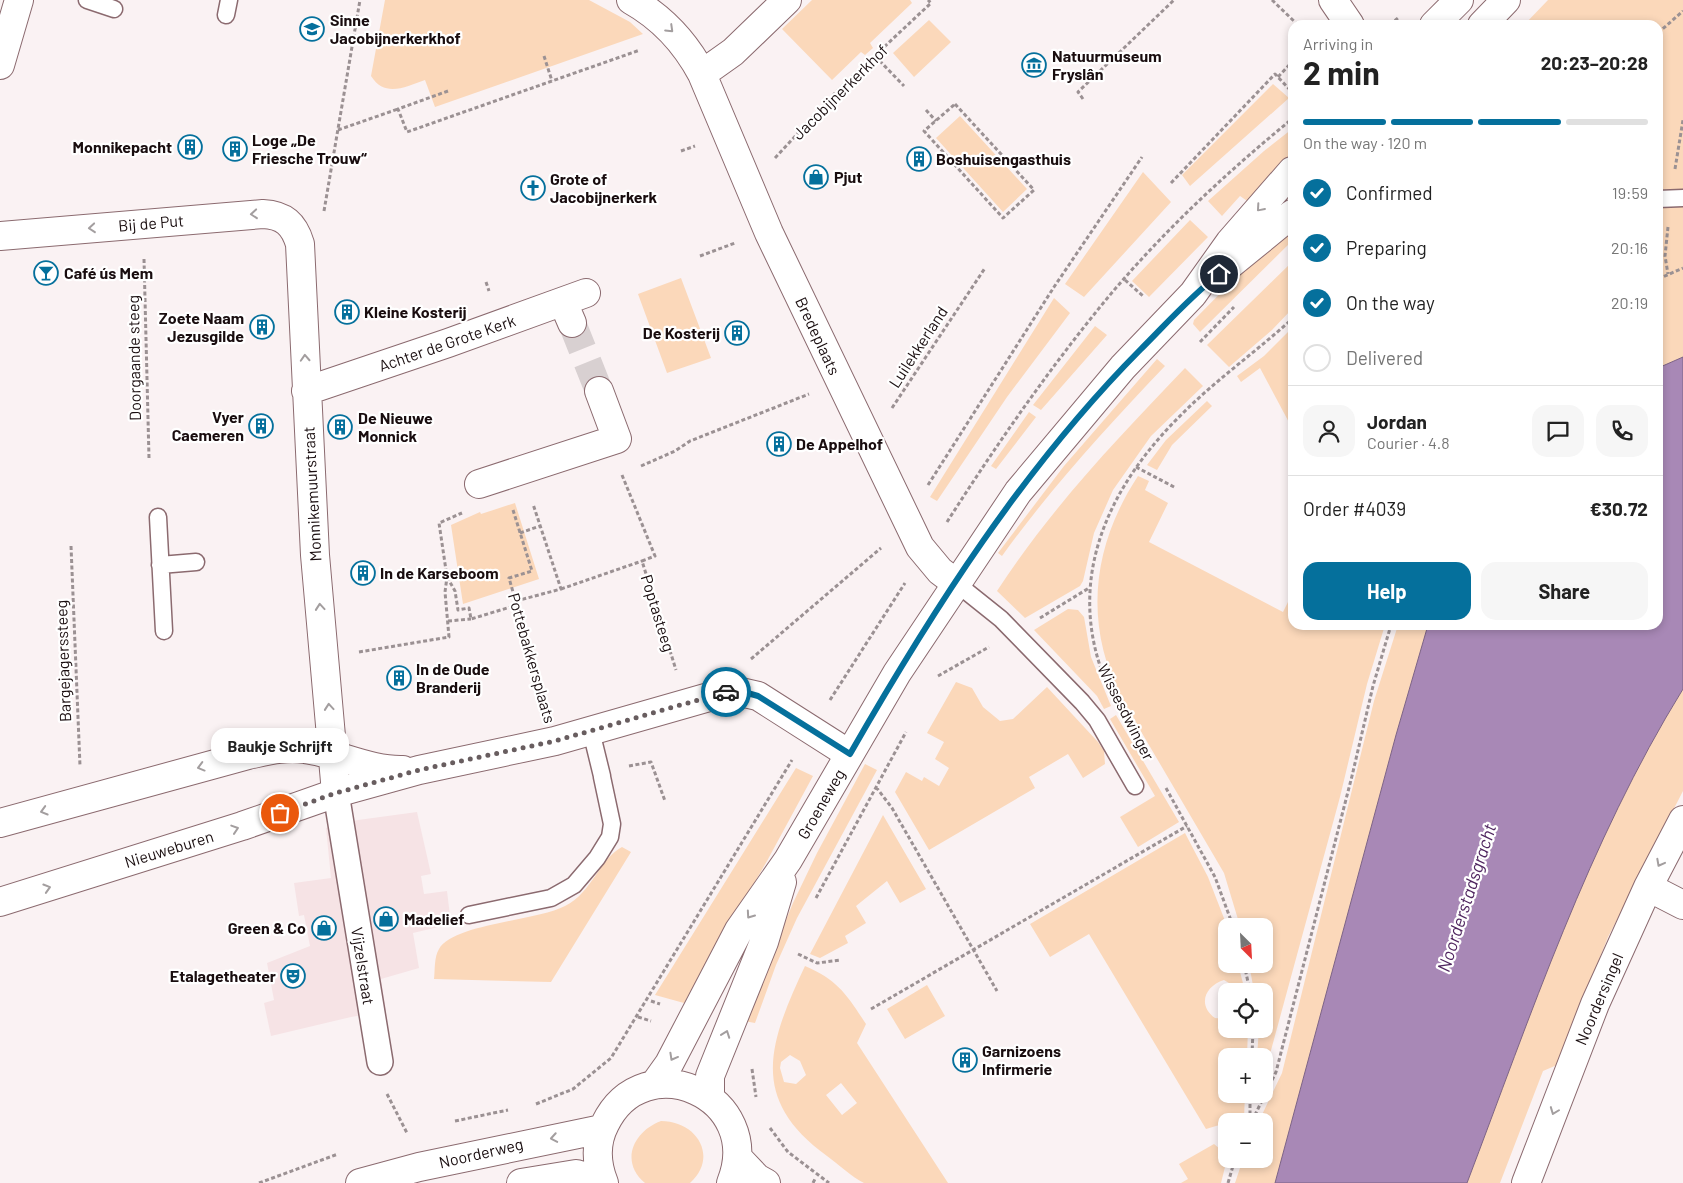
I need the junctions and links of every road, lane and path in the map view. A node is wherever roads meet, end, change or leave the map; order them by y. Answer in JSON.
{"nodes":[{"id":1,"x":19,"y":0,"type":"edge"},
{"id":2,"x":87,"y":0,"type":"edge"},
{"id":3,"x":360,"y":0,"type":"edge"},
{"id":4,"x":631,"y":0,"type":"edge"},
{"id":5,"x":787,"y":0,"type":"edge"},
{"id":6,"x":928,"y":0,"type":"edge"},
{"id":7,"x":1174,"y":0,"type":"edge"},
{"id":8,"x":1272,"y":0,"type":"edge"},
{"id":9,"x":1333,"y":0,"type":"edge"},
{"id":10,"x":1459,"y":0,"type":"edge"},
{"id":11,"x":1506,"y":0,"type":"edge"},
{"id":12,"x":114,"y":9,"type":"dead end"},
{"id":13,"x":1683,"y":11,"type":"edge"},
{"id":14,"x":1293,"y":20,"type":"edge"},
{"id":15,"x":1347,"y":20,"type":"edge"},
{"id":16,"x":1439,"y":20,"type":"edge"},
{"id":17,"x":1487,"y":20,"type":"edge"},
{"id":18,"x":1663,"y":29,"type":"edge"},
{"id":19,"x":678,"y":37,"type":"junction"},
{"id":20,"x":544,"y":56,"type":"dead end"},
{"id":21,"x":875,"y":56,"type":"junction"},
{"id":22,"x":0,"y":65,"type":"edge"},
{"id":23,"x":1288,"y":66,"type":"edge"},
{"id":24,"x":702,"y":74,"type":"junction"},
{"id":25,"x":1278,"y":77,"type":"junction"},
{"id":26,"x":552,"y":81,"type":"junction"},
{"id":27,"x":904,"y":86,"type":"dead end"},
{"id":28,"x":1288,"y":88,"type":"edge"},
{"id":29,"x":448,"y":91,"type":"dead end"},
{"id":30,"x":1084,"y":98,"type":"dead end"},
{"id":31,"x":398,"y":108,"type":"junction"},
{"id":32,"x":926,"y":110,"type":"dead end"},
{"id":33,"x":1683,"y":120,"type":"edge"},
{"id":34,"x":936,"y":121,"type":"junction"},
{"id":35,"x":1288,"y":122,"type":"edge"},
{"id":36,"x":338,"y":130,"type":"junction"},
{"id":37,"x":1142,"y":156,"type":"dead end"},
{"id":38,"x":1288,"y":176,"type":"edge"},
{"id":39,"x":1171,"y":183,"type":"dead end"},
{"id":40,"x":748,"y":185,"type":"junction"},
{"id":41,"x":1671,"y":198,"type":"edge"},
{"id":42,"x":1288,"y":217,"type":"edge"},
{"id":43,"x":296,"y":231,"type":"junction"},
{"id":44,"x":0,"y":236,"type":"edge"},
{"id":45,"x":144,"y":257,"type":"dead end"},
{"id":46,"x":985,"y":268,"type":"dead end"},
{"id":47,"x":1683,"y":268,"type":"edge"},
{"id":48,"x":1668,"y":274,"type":"junction"},
{"id":49,"x":1663,"y":277,"type":"edge"},
{"id":50,"x":1125,"y":280,"type":"junction"},
{"id":51,"x":1193,"y":294,"type":"junction"},
{"id":52,"x":1147,"y":300,"type":"dead end"},
{"id":53,"x":1238,"y":304,"type":"dead end"},
{"id":54,"x":574,"y":306,"type":"dead end"},
{"id":55,"x":1288,"y":322,"type":"edge"},
{"id":56,"x":1197,"y":344,"type":"dead end"},
{"id":57,"x":840,"y":381,"type":"junction"},
{"id":58,"x":306,"y":391,"type":"junction"},
{"id":59,"x":599,"y":391,"type":"tunnel mouth"},
{"id":60,"x":861,"y":429,"type":"junction"},
{"id":61,"x":661,"y":457,"type":"dead end"},
{"id":62,"x":149,"y":458,"type":"dead end"},
{"id":63,"x":1136,"y":466,"type":"junction"},
{"id":64,"x":621,"y":475,"type":"dead end"},
{"id":65,"x":491,"y":480,"type":"joint"},
{"id":66,"x":1176,"y":488,"type":"dead end"},
{"id":67,"x":531,"y":496,"type":"dead end"},
{"id":68,"x":462,"y":514,"type":"dead end"},
{"id":69,"x":158,"y":517,"type":"dead end"},
{"id":70,"x":909,"y":525,"type":"junction"},
{"id":71,"x":540,"y":526,"type":"junction"},
{"id":72,"x":520,"y":532,"type":"junction"},
{"id":73,"x":71,"y":546,"type":"dead end"},
{"id":74,"x":925,"y":555,"type":"junction"},
{"id":75,"x":642,"y":561,"type":"junction"},
{"id":76,"x":196,"y":562,"type":"dead end"},
{"id":77,"x":160,"y":565,"type":"junction"},
{"id":78,"x":447,"y":577,"type":"junction"},
{"id":79,"x":956,"y":583,"type":"junction"},
{"id":80,"x":561,"y":589,"type":"junction"},
{"id":81,"x":516,"y":603,"type":"junction"},
{"id":82,"x":471,"y":619,"type":"junction"},
{"id":83,"x":448,"y":621,"type":"junction"},
{"id":84,"x":1390,"y":630,"type":"edge"},
{"id":85,"x":164,"y":631,"type":"dead end"},
{"id":86,"x":324,"y":656,"type":"junction"},
{"id":87,"x":1110,"y":689,"type":"dead end"},
{"id":88,"x":744,"y":692,"type":"junction"},
{"id":89,"x":688,"y":704,"type":"junction"},
{"id":90,"x":910,"y":726,"type":"dead end"},
{"id":91,"x":811,"y":729,"type":"junction"},
{"id":92,"x":591,"y":731,"type":"junction"},
{"id":93,"x":555,"y":741,"type":"junction"},
{"id":94,"x":850,"y":754,"type":"junction"},
{"id":95,"x":332,"y":756,"type":"junction"},
{"id":96,"x":643,"y":763,"type":"dead end"},
{"id":97,"x":419,"y":770,"type":"junction"},
{"id":98,"x":81,"y":774,"type":"dead end"},
{"id":99,"x":1163,"y":783,"type":"dead end"},
{"id":100,"x":1135,"y":786,"type":"dead end"},
{"id":101,"x":876,"y":787,"type":"junction"},
{"id":102,"x":336,"y":793,"type":"junction"},
{"id":103,"x":665,"y":801,"type":"dead end"},
{"id":104,"x":1683,"y":820,"type":"edge"},
{"id":105,"x":0,"y":823,"type":"edge"},
{"id":106,"x":1187,"y":826,"type":"junction"},
{"id":107,"x":788,"y":860,"type":"junction"},
{"id":108,"x":1648,"y":887,"type":"junction"},
{"id":109,"x":0,"y":902,"type":"edge"},
{"id":110,"x":812,"y":905,"type":"dead end"},
{"id":111,"x":1683,"y":906,"type":"edge"},
{"id":112,"x":470,"y":915,"type":"dead end"},
{"id":113,"x":1230,"y":918,"type":"edge"},
{"id":114,"x":973,"y":950,"type":"junction"},
{"id":115,"x":808,"y":960,"type":"dead end"},
{"id":116,"x":842,"y":960,"type":"dead end"},
{"id":117,"x":997,"y":991,"type":"dead end"},
{"id":118,"x":871,"y":1009,"type":"dead end"},
{"id":119,"x":752,"y":1060,"type":"dead end"},
{"id":120,"x":380,"y":1062,"type":"joint"},
{"id":121,"x":654,"y":1085,"type":"junction"},
{"id":122,"x":710,"y":1098,"type":"junction"},
{"id":123,"x":758,"y":1105,"type":"dead end"},
{"id":124,"x":527,"y":1107,"type":"dead end"},
{"id":125,"x":1255,"y":1113,"type":"edge"},
{"id":126,"x":766,"y":1120,"type":"dead end"},
{"id":127,"x":602,"y":1129,"type":"junction"},
{"id":128,"x":398,"y":1136,"type":"dead end"},
{"id":129,"x":346,"y":1152,"type":"dead end"},
{"id":130,"x":1232,"y":1168,"type":"edge"},
{"id":131,"x":735,"y":1170,"type":"edge"},
{"id":132,"x":603,"y":1182,"type":"edge"},
{"id":133,"x":259,"y":1183,"type":"edge"},
{"id":134,"x":360,"y":1183,"type":"edge"},
{"id":135,"x":521,"y":1183,"type":"edge"},
{"id":136,"x":766,"y":1183,"type":"edge"},
{"id":137,"x":829,"y":1183,"type":"edge"},
{"id":138,"x":1228,"y":1183,"type":"edge"},
{"id":139,"x":1526,"y":1183,"type":"edge"}],
"edges":[{"from":1,"to":22,"type":"street"},
{"from":2,"to":12,"type":"lane"},
{"from":3,"to":36,"type":"path"},
{"from":4,"to":19,"type":"street","one_way":true},
{"from":5,"to":24,"type":"street"},
{"from":6,"to":21,"type":"path","name":"Jacobijnerkerkhof"},
{"from":7,"to":30,"type":"path"},
{"from":8,"to":14,"type":"path"},
{"from":9,"to":15,"type":"street"},
{"from":10,"to":16,"type":"street"},
{"from":11,"to":17,"type":"street"},
{"from":13,"to":18,"type":"path"},
{"from":19,"to":24,"type":"street"},
{"from":19,"to":26,"type":"path"},
{"from":20,"to":26,"type":"path"},
{"from":21,"to":27,"type":"path"},
{"from":21,"to":40,"type":"path","name":"Jacobijnerkerkhof"},
{"from":23,"to":25,"type":"path"},
{"from":24,"to":40,"type":"street","name":"Bredeplaats"},
{"from":25,"to":28,"type":"path"},
{"from":25,"to":39,"type":"path"},
{"from":26,"to":31,"type":"path"},
{"from":29,"to":31,"type":"path"},
{"from":31,"to":36,"type":"path"},
{"from":32,"to":34,"type":"path"},
{"from":33,"to":41,"type":"path"},
{"from":34,"to":34,"type":"path"},
{"from":35,"to":50,"type":"path"},
{"from":36,"to":43,"type":"path"},
{"from":37,"to":70,"type":"path"},
{"from":38,"to":51,"type":"street","name":"Groeneweg","one_way":true},
{"from":40,"to":57,"type":"street","name":"Bredeplaats"},
{"from":41,"to":48,"type":"path"},
{"from":42,"to":51,"type":"street","name":"Groeneweg"},
{"from":43,"to":44,"type":"street","name":"Bij de Put","one_way":true},
{"from":58,"to":43,"type":"street","name":"Monnikemuurstraat","one_way":true},
{"from":45,"to":62,"type":"path","name":"Doorgaande steeg"},
{"from":46,"to":60,"type":"path","name":"Luilekkerland"},
{"from":47,"to":48,"type":"path"},
{"from":48,"to":49,"type":"path"},
{"from":50,"to":52,"type":"path"},
{"from":50,"to":74,"type":"path"},
{"from":51,"to":79,"type":"street","name":"Groeneweg"},
{"from":53,"to":56,"type":"path"},
{"from":54,"to":58,"type":"street","name":"Achter de Grote Kerk"},
{"from":55,"to":63,"type":"path","name":"Wissesdwinger"},
{"from":57,"to":60,"type":"street","name":"Bredeplaats"},
{"from":57,"to":61,"type":"path"},
{"from":86,"to":58,"type":"street","name":"Monnikemuurstraat","one_way":true},
{"from":59,"to":65,"type":"street"},
{"from":60,"to":70,"type":"street","name":"Bredeplaats"},
{"from":63,"to":66,"type":"path"},
{"from":63,"to":87,"type":"path","name":"Wissesdwinger"},
{"from":64,"to":75,"type":"path","name":"Poptasteeg"},
{"from":65,"to":72,"type":"path","name":"Pottebakkersplaats"},
{"from":67,"to":71,"type":"path"},
{"from":68,"to":78,"type":"path"},
{"from":69,"to":77,"type":"lane"},
{"from":70,"to":74,"type":"street","name":"Bredeplaats"},
{"from":70,"to":88,"type":"path"},
{"from":71,"to":72,"type":"path"},
{"from":71,"to":80,"type":"path"},
{"from":72,"to":81,"type":"path","name":"Pottebakkersplaats"},
{"from":73,"to":98,"type":"path","name":"Bargejagerssteeg"},
{"from":74,"to":79,"type":"street","name":"Bredeplaats"},
{"from":74,"to":91,"type":"path"},
{"from":75,"to":80,"type":"path"},
{"from":75,"to":89,"type":"path","name":"Poptasteeg"},
{"from":76,"to":77,"type":"lane"},
{"from":77,"to":85,"type":"lane"},
{"from":78,"to":82,"type":"path"},
{"from":78,"to":83,"type":"path"},
{"from":79,"to":94,"type":"street","name":"Groeneweg"},
{"from":79,"to":100,"type":"lane","name":"Wissesdwinger"},
{"from":80,"to":81,"type":"path"},
{"from":81,"to":82,"type":"path"},
{"from":81,"to":93,"type":"path","name":"Pottebakkersplaats"},
{"from":82,"to":83,"type":"path"},
{"from":83,"to":86,"type":"path"},
{"from":84,"to":125,"type":"path"},
{"from":95,"to":86,"type":"street","name":"Monnikemuurstraat","one_way":true},
{"from":88,"to":89,"type":"street","name":"Nieuweburen"},
{"from":88,"to":91,"type":"street","name":"Nieuweburen"},
{"from":89,"to":92,"type":"street","name":"Nieuweburen"},
{"from":90,"to":101,"type":"path"},
{"from":91,"to":94,"type":"street","name":"Nieuweburen"},
{"from":91,"to":124,"type":"path"},
{"from":92,"to":93,"type":"street","name":"Nieuweburen"},
{"from":92,"to":112,"type":"lane"},
{"from":93,"to":97,"type":"street","name":"Nieuweburen"},
{"from":94,"to":107,"type":"street","name":"Groeneweg"},
{"from":95,"to":97,"type":"street","name":"Nieuweburen"},
{"from":95,"to":102,"type":"street"},
{"from":95,"to":105,"type":"street","name":"Nieuweburen","one_way":true},
{"from":96,"to":103,"type":"path"},
{"from":97,"to":102,"type":"street","name":"Nieuweburen"},
{"from":99,"to":106,"type":"path"},
{"from":101,"to":110,"type":"path"},
{"from":101,"to":114,"type":"path"},
{"from":109,"to":102,"type":"street","name":"Nieuweburen","one_way":true},
{"from":102,"to":120,"type":"street","name":"Vijzelstraat"},
{"from":104,"to":108,"type":"street","name":"Noordersingel","one_way":true},
{"from":106,"to":113,"type":"path"},
{"from":106,"to":114,"type":"path"},
{"from":107,"to":121,"type":"street","name":"Groeneweg","one_way":true},
{"from":122,"to":107,"type":"street","name":"Groeneweg","one_way":true},
{"from":108,"to":111,"type":"street"},
{"from":108,"to":139,"type":"street","name":"Noordersingel","one_way":true},
{"from":114,"to":117,"type":"path"},
{"from":114,"to":118,"type":"path"},
{"from":115,"to":116,"type":"path"},
{"from":119,"to":123,"type":"path"},
{"from":120,"to":128,"type":"path"},
{"from":121,"to":122,"type":"street"},
{"from":121,"to":127,"type":"street"},
{"from":122,"to":131,"type":"street"},
{"from":126,"to":137,"type":"path"},
{"from":127,"to":132,"type":"street"},
{"from":127,"to":134,"type":"street","name":"Noorderweg","one_way":true},
{"from":129,"to":133,"type":"path"},
{"from":130,"to":138,"type":"path"},
{"from":131,"to":136,"type":"street"},
{"from":132,"to":135,"type":"street"}]}
